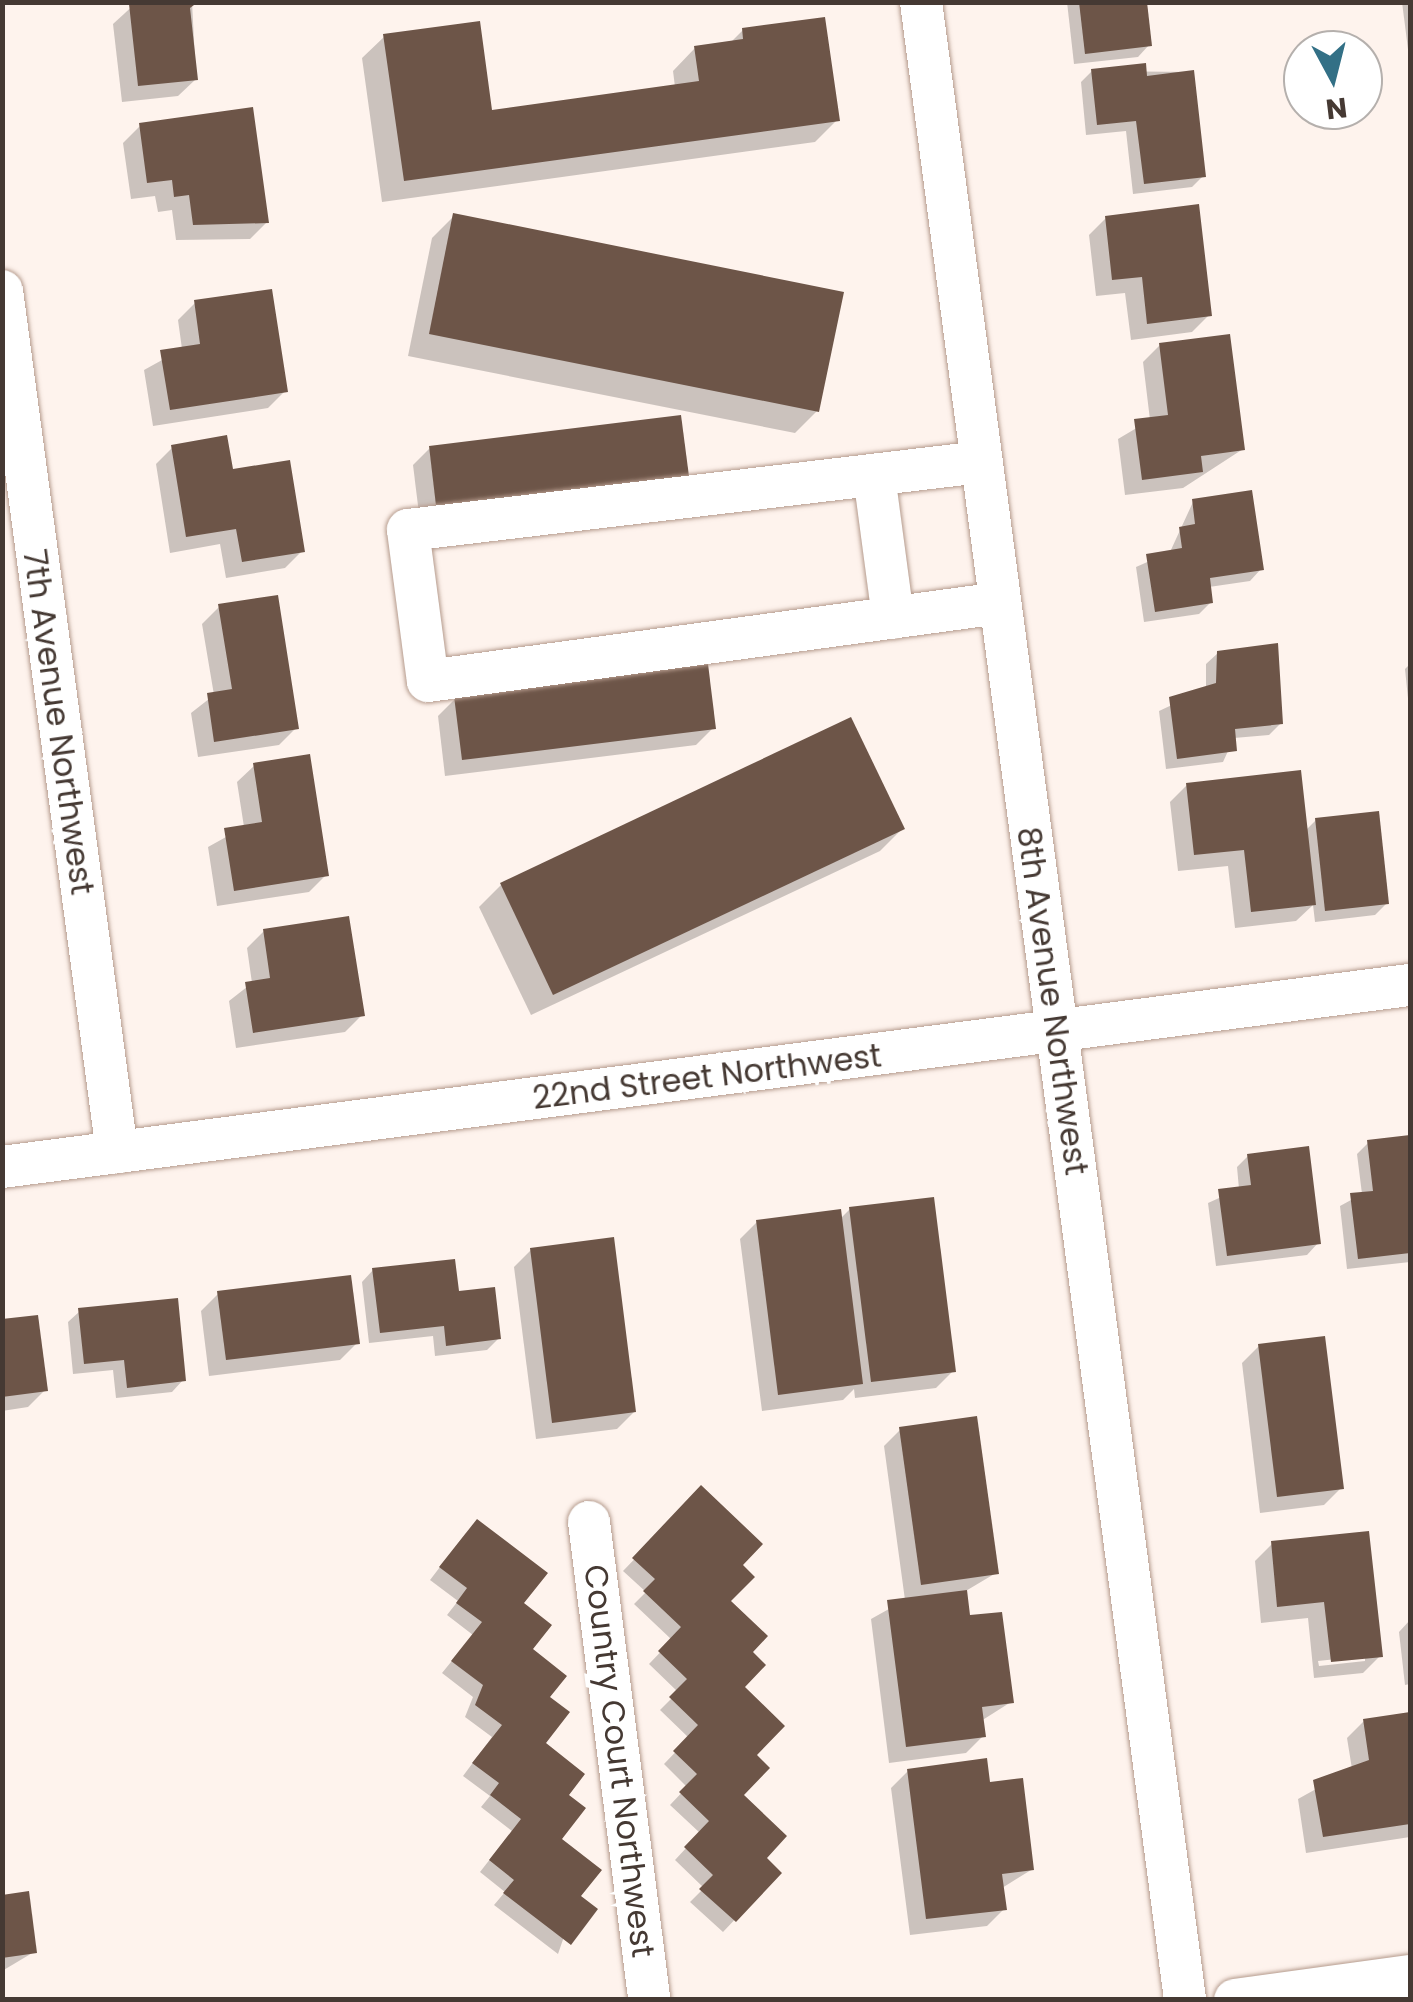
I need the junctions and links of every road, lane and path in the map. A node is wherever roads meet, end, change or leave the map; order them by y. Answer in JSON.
{"nodes":[{"id":1,"x":920,"y":2,"type":"edge"},
{"id":2,"x":2,"y":291,"type":"edge"},
{"id":3,"x":12,"y":460,"type":"edge"},
{"id":4,"x":981,"y":462,"type":"junction"},
{"id":5,"x":874,"y":474,"type":"junction"},
{"id":6,"x":1000,"y":604,"type":"junction"},
{"id":7,"x":893,"y":618,"type":"junction"},
{"id":8,"x":1410,"y":985,"type":"edge"},
{"id":9,"x":1056,"y":1032,"type":"junction"},
{"id":10,"x":117,"y":1152,"type":"junction"},
{"id":11,"x":2,"y":1167,"type":"edge"},
{"id":12,"x":589,"y":1522,"type":"dead end"},
{"id":13,"x":1410,"y":1976,"type":"edge"},
{"id":14,"x":650,"y":2000,"type":"edge"},
{"id":15,"x":1185,"y":2000,"type":"edge"},
{"id":16,"x":1235,"y":2000,"type":"edge"}],
"edges":[{"from":1,"to":4,"type":"street","name":"8th Avenue Northwest"},
{"from":2,"to":3,"type":"street","name":"7th Avenue Northwest"},
{"from":3,"to":10,"type":"street","name":"7th Avenue Northwest"},
{"from":4,"to":5,"type":"street"},
{"from":4,"to":6,"type":"street","name":"8th Avenue Northwest"},
{"from":5,"to":7,"type":"street"},
{"from":5,"to":7,"type":"street"},
{"from":6,"to":7,"type":"street"},
{"from":6,"to":9,"type":"street","name":"8th Avenue Northwest"},
{"from":8,"to":9,"type":"street","name":"22nd Street Northwest"},
{"from":9,"to":10,"type":"street","name":"22nd Street Northwest"},
{"from":9,"to":15,"type":"street","name":"8th Avenue Northwest"},
{"from":10,"to":11,"type":"street","name":"22nd Street Northwest"},
{"from":12,"to":14,"type":"street","name":"Country Court Northwest"},
{"from":13,"to":16,"type":"street"}]}
